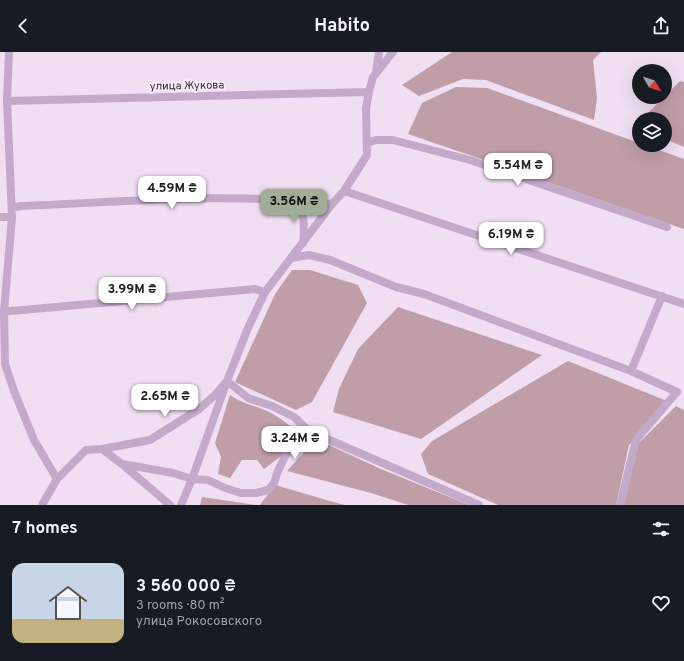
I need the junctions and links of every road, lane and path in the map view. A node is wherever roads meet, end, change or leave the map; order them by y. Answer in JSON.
{"nodes":[{"id":1,"x":9,"y":52,"type":"edge"},
{"id":2,"x":379,"y":52,"type":"edge"},
{"id":3,"x":394,"y":52,"type":"edge"},
{"id":4,"x":4,"y":68,"type":"edge"},
{"id":5,"x":376,"y":73,"type":"junction"},
{"id":6,"x":369,"y":92,"type":"junction"},
{"id":7,"x":6,"y":101,"type":"junction"},
{"id":8,"x":367,"y":143,"type":"junction"},
{"id":9,"x":344,"y":191,"type":"junction"},
{"id":10,"x":299,"y":201,"type":"junction"},
{"id":11,"x":332,"y":204,"type":"junction"},
{"id":12,"x":12,"y":213,"type":"junction"},
{"id":13,"x":0,"y":217,"type":"edge"},
{"id":14,"x":667,"y":227,"type":"dead end"},
{"id":15,"x":303,"y":244,"type":"junction"},
{"id":16,"x":292,"y":258,"type":"junction"},
{"id":17,"x":265,"y":292,"type":"junction"},
{"id":18,"x":662,"y":296,"type":"junction"},
{"id":19,"x":684,"y":304,"type":"edge"},
{"id":20,"x":2,"y":312,"type":"edge"},
{"id":21,"x":2,"y":365,"type":"edge"},
{"id":22,"x":631,"y":371,"type":"junction"},
{"id":23,"x":227,"y":381,"type":"junction"},
{"id":24,"x":309,"y":431,"type":"junction"},
{"id":25,"x":102,"y":449,"type":"junction"},
{"id":26,"x":122,"y":464,"type":"junction"},
{"id":27,"x":57,"y":478,"type":"junction"},
{"id":28,"x":192,"y":479,"type":"junction"},
{"id":29,"x":42,"y":505,"type":"edge"},
{"id":30,"x":170,"y":505,"type":"edge"},
{"id":31,"x":182,"y":505,"type":"edge"},
{"id":32,"x":479,"y":505,"type":"edge"},
{"id":33,"x":620,"y":505,"type":"edge"}],
"edges":[{"from":1,"to":4,"type":"street"},
{"from":2,"to":5,"type":"street"},
{"from":3,"to":5,"type":"street"},
{"from":4,"to":7,"type":"street"},
{"from":5,"to":6,"type":"street"},
{"from":6,"to":7,"type":"street","name":"улица Жукова"},
{"from":6,"to":8,"type":"street"},
{"from":7,"to":12,"type":"street"},
{"from":8,"to":9,"type":"street"},
{"from":8,"to":14,"type":"street"},
{"from":9,"to":11,"type":"street"},
{"from":9,"to":18,"type":"street"},
{"from":10,"to":11,"type":"street"},
{"from":10,"to":12,"type":"street"},
{"from":10,"to":15,"type":"street"},
{"from":11,"to":15,"type":"street"},
{"from":12,"to":13,"type":"street"},
{"from":12,"to":20,"type":"street"},
{"from":15,"to":16,"type":"street"},
{"from":16,"to":17,"type":"street"},
{"from":16,"to":22,"type":"street"},
{"from":17,"to":20,"type":"street"},
{"from":17,"to":23,"type":"street"},
{"from":18,"to":19,"type":"street"},
{"from":18,"to":22,"type":"street"},
{"from":20,"to":21,"type":"street"},
{"from":21,"to":27,"type":"street"},
{"from":22,"to":33,"type":"street"},
{"from":23,"to":24,"type":"street"},
{"from":23,"to":25,"type":"street"},
{"from":23,"to":28,"type":"street"},
{"from":24,"to":28,"type":"street"},
{"from":24,"to":32,"type":"street"},
{"from":25,"to":26,"type":"street"},
{"from":25,"to":27,"type":"street"},
{"from":26,"to":28,"type":"street"},
{"from":26,"to":30,"type":"street"},
{"from":27,"to":29,"type":"street"},
{"from":28,"to":31,"type":"street"}]}
